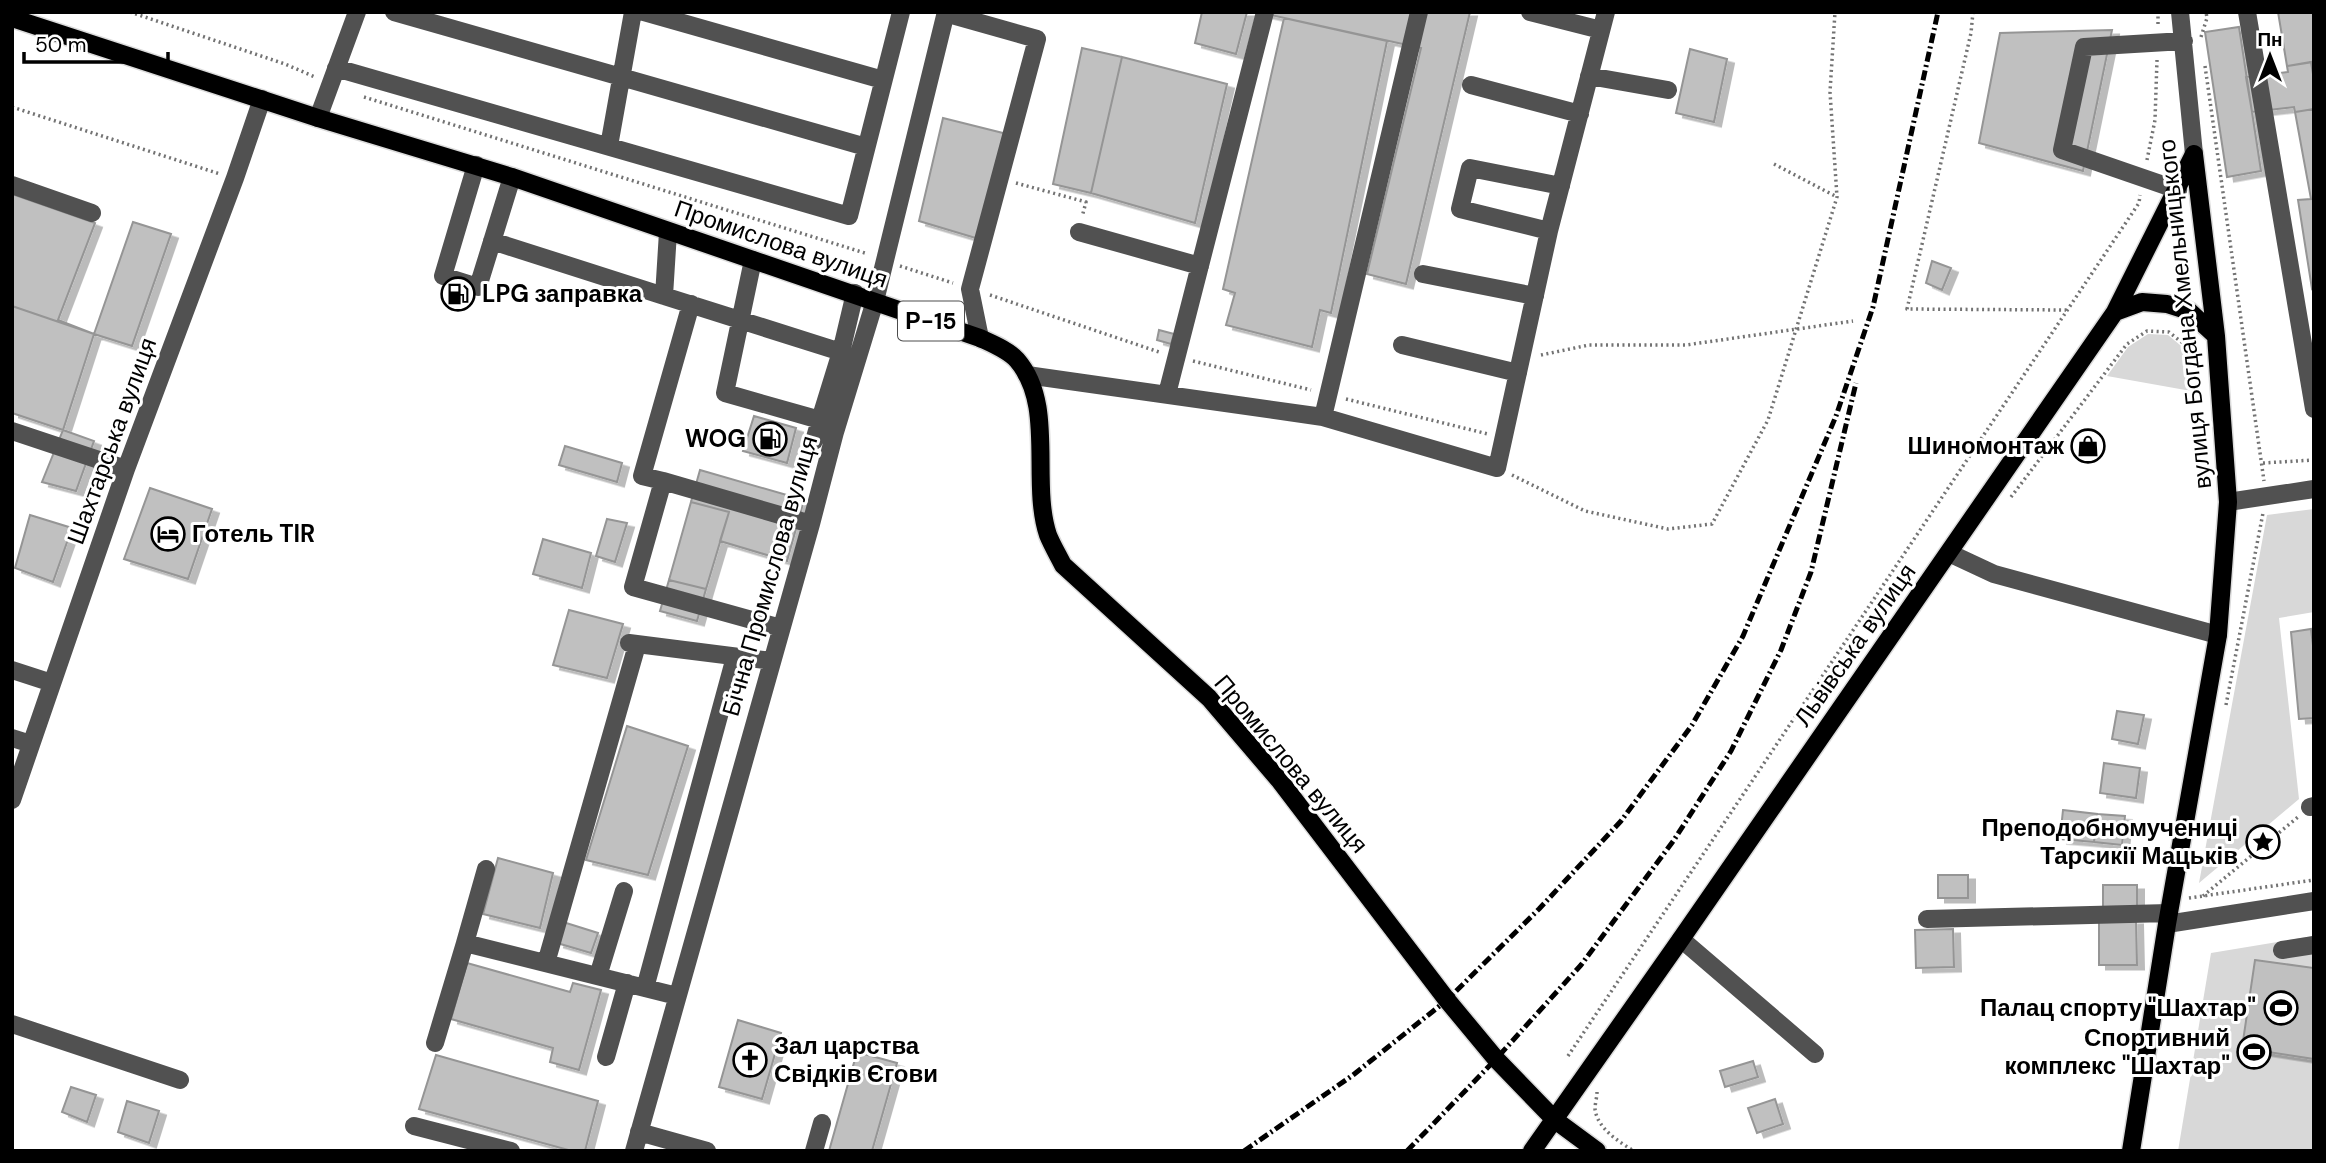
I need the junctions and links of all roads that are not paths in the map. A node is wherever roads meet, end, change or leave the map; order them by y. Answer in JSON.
{"nodes":[{"id":1,"x":357,"y":12,"type":"edge"},
{"id":2,"x":394,"y":12,"type":"edge"},
{"id":3,"x":633,"y":12,"type":"edge"},
{"id":4,"x":644,"y":12,"type":"edge"},
{"id":5,"x":1265,"y":12,"type":"edge"},
{"id":6,"x":1419,"y":12,"type":"edge"},
{"id":7,"x":1530,"y":12,"type":"edge"},
{"id":8,"x":1606,"y":12,"type":"edge"},
{"id":9,"x":2180,"y":12,"type":"edge"},
{"id":10,"x":2247,"y":12,"type":"edge"},
{"id":11,"x":945,"y":13,"type":"edge"},
{"id":12,"x":895,"y":14,"type":"edge"},
{"id":13,"x":12,"y":18,"type":"edge"},
{"id":14,"x":1601,"y":30,"type":"junction"},
{"id":15,"x":2184,"y":41,"type":"junction"},
{"id":16,"x":336,"y":68,"type":"junction"},
{"id":17,"x":1590,"y":76,"type":"junction"},
{"id":18,"x":621,"y":77,"type":"junction"},
{"id":19,"x":883,"y":80,"type":"junction"},
{"id":20,"x":1471,"y":85,"type":"dead end"},
{"id":21,"x":1668,"y":90,"type":"dead end"},
{"id":22,"x":262,"y":99,"type":"junction"},
{"id":23,"x":1580,"y":114,"type":"junction"},
{"id":24,"x":318,"y":118,"type":"junction"},
{"id":25,"x":609,"y":146,"type":"junction"},
{"id":26,"x":866,"y":147,"type":"junction"},
{"id":27,"x":2194,"y":154,"type":"junction"},
{"id":28,"x":476,"y":165,"type":"junction"},
{"id":29,"x":512,"y":177,"type":"junction"},
{"id":30,"x":12,"y":185,"type":"edge"},
{"id":31,"x":1561,"y":186,"type":"junction"},
{"id":32,"x":2178,"y":190,"type":"junction"},
{"id":33,"x":92,"y":213,"type":"dead end"},
{"id":34,"x":668,"y":232,"type":"junction"},
{"id":35,"x":1079,"y":232,"type":"road end"},
{"id":36,"x":1549,"y":232,"type":"junction"},
{"id":37,"x":492,"y":241,"type":"junction"},
{"id":38,"x":753,"y":260,"type":"junction"},
{"id":39,"x":1200,"y":265,"type":"junction"},
{"id":40,"x":1423,"y":274,"type":"dead end"},
{"id":41,"x":855,"y":293,"type":"junction"},
{"id":42,"x":664,"y":296,"type":"junction"},
{"id":43,"x":1535,"y":296,"type":"junction"},
{"id":44,"x":874,"y":301,"type":"junction"},
{"id":45,"x":691,"y":304,"type":"junction"},
{"id":46,"x":2115,"y":312,"type":"junction"},
{"id":47,"x":740,"y":321,"type":"junction"},
{"id":48,"x":2216,"y":336,"type":"junction"},
{"id":49,"x":980,"y":338,"type":"junction"},
{"id":50,"x":1402,"y":345,"type":"dead end"},
{"id":51,"x":841,"y":352,"type":"junction"},
{"id":52,"x":1520,"y":366,"type":"junction"},
{"id":53,"x":1027,"y":375,"type":"junction"},
{"id":54,"x":1167,"y":394,"type":"junction"},
{"id":55,"x":2314,"y":408,"type":"edge"},
{"id":56,"x":1323,"y":417,"type":"junction"},
{"id":57,"x":820,"y":421,"type":"junction"},
{"id":58,"x":12,"y":431,"type":"edge"},
{"id":59,"x":814,"y":441,"type":"dead end"},
{"id":60,"x":126,"y":469,"type":"junction"},
{"id":61,"x":663,"y":481,"type":"junction"},
{"id":62,"x":2314,"y":489,"type":"edge"},
{"id":63,"x":2228,"y":502,"type":"junction"},
{"id":64,"x":811,"y":524,"type":"junction"},
{"id":65,"x":1949,"y":553,"type":"junction"},
{"id":66,"x":781,"y":628,"type":"junction"},
{"id":67,"x":2218,"y":635,"type":"junction"},
{"id":68,"x":735,"y":657,"type":"junction"},
{"id":69,"x":772,"y":661,"type":"junction"},
{"id":70,"x":12,"y":670,"type":"edge"},
{"id":71,"x":52,"y":684,"type":"junction"},
{"id":72,"x":12,"y":738,"type":"edge"},
{"id":73,"x":32,"y":744,"type":"junction"},
{"id":74,"x":12,"y":800,"type":"edge"},
{"id":75,"x":486,"y":869,"type":"dead end"},
{"id":76,"x":624,"y":891,"type":"dead end"},
{"id":77,"x":2314,"y":901,"type":"edge"},
{"id":78,"x":1927,"y":919,"type":"dead end"},
{"id":79,"x":2168,"y":919,"type":"junction"},
{"id":80,"x":1681,"y":939,"type":"junction"},
{"id":81,"x":465,"y":943,"type":"junction"},
{"id":82,"x":2314,"y":945,"type":"edge"},
{"id":83,"x":2282,"y":950,"type":"dead end"},
{"id":84,"x":546,"y":963,"type":"junction"},
{"id":85,"x":598,"y":976,"type":"junction"},
{"id":86,"x":627,"y":983,"type":"junction"},
{"id":87,"x":645,"y":988,"type":"junction"},
{"id":88,"x":677,"y":996,"type":"junction"},
{"id":89,"x":12,"y":1024,"type":"edge"},
{"id":90,"x":435,"y":1043,"type":"dead end"},
{"id":91,"x":1815,"y":1054,"type":"dead end"},
{"id":92,"x":606,"y":1057,"type":"dead end"},
{"id":93,"x":180,"y":1080,"type":"dead end"},
{"id":94,"x":1555,"y":1120,"type":"junction"},
{"id":95,"x":822,"y":1123,"type":"dead end"},
{"id":96,"x":414,"y":1126,"type":"dead end"},
{"id":97,"x":639,"y":1132,"type":"junction"},
{"id":98,"x":511,"y":1151,"type":"edge"},
{"id":99,"x":634,"y":1151,"type":"edge"},
{"id":100,"x":707,"y":1151,"type":"edge"},
{"id":101,"x":814,"y":1151,"type":"edge"},
{"id":102,"x":1532,"y":1151,"type":"edge"},
{"id":103,"x":1597,"y":1151,"type":"edge"},
{"id":104,"x":2131,"y":1151,"type":"edge"}],
"edges":[{"from":1,"to":16,"type":"street"},
{"from":2,"to":18,"type":"street"},
{"from":3,"to":18,"type":"street"},
{"from":4,"to":19,"type":"street"},
{"from":5,"to":39,"type":"street"},
{"from":6,"to":56,"type":"street"},
{"from":7,"to":14,"type":"street"},
{"from":8,"to":14,"type":"street"},
{"from":9,"to":15,"type":"street","name":"вулиця Богдана Хмельницького"},
{"from":10,"to":55,"type":"street"},
{"from":11,"to":44,"type":"street","name":"Бічна Промислова вулиця"},
{"from":11,"to":49,"type":"street"},
{"from":12,"to":19,"type":"street"},
{"from":13,"to":22,"type":"main road","name":"Промислова вулиця","number":"Р-15"},
{"from":14,"to":17,"type":"street"},
{"from":15,"to":27,"type":"street","name":"вулиця Богдана Хмельницького"},
{"from":15,"to":32,"type":"street"},
{"from":16,"to":24,"type":"street"},
{"from":16,"to":25,"type":"street"},
{"from":17,"to":21,"type":"street"},
{"from":17,"to":23,"type":"street"},
{"from":18,"to":25,"type":"street"},
{"from":18,"to":26,"type":"street"},
{"from":19,"to":26,"type":"street"},
{"from":20,"to":23,"type":"street"},
{"from":22,"to":24,"type":"main road","name":"Промислова вулиця","number":"Р-15"},
{"from":22,"to":60,"type":"street","name":"Шахтарська вулиця"},
{"from":23,"to":31,"type":"street"},
{"from":24,"to":28,"type":"main road","name":"Промислова вулиця","number":"Р-15"},
{"from":25,"to":26,"type":"street"},
{"from":27,"to":32,"type":"main road","name":"Львівська вулиця"},
{"from":27,"to":48,"type":"main road","name":"вулиця Богдана Хмельницького"},
{"from":28,"to":29,"type":"main road","name":"Промислова вулиця","number":"Р-15"},
{"from":28,"to":37,"type":"street"},
{"from":29,"to":34,"type":"main road","name":"Промислова вулиця","number":"Р-15"},
{"from":29,"to":37,"type":"street"},
{"from":30,"to":33,"type":"street"},
{"from":31,"to":36,"type":"street"},
{"from":31,"to":36,"type":"street"},
{"from":32,"to":46,"type":"main road","name":"Львівська вулиця"},
{"from":34,"to":38,"type":"main road","name":"Промислова вулиця","number":"Р-15"},
{"from":34,"to":42,"type":"street"},
{"from":35,"to":39,"type":"street"},
{"from":36,"to":43,"type":"street"},
{"from":37,"to":42,"type":"street"},
{"from":38,"to":41,"type":"main road","name":"Промислова вулиця","number":"Р-15"},
{"from":38,"to":47,"type":"street"},
{"from":39,"to":54,"type":"street"},
{"from":40,"to":43,"type":"street"},
{"from":41,"to":44,"type":"main road","name":"Промислова вулиця","number":"Р-15"},
{"from":41,"to":51,"type":"street"},
{"from":42,"to":45,"type":"street"},
{"from":43,"to":52,"type":"street"},
{"from":44,"to":49,"type":"main road","name":"Промислова вулиця","number":"Р-15"},
{"from":44,"to":64,"type":"street","name":"Бічна Промислова вулиця"},
{"from":45,"to":47,"type":"street"},
{"from":45,"to":61,"type":"street"},
{"from":46,"to":48,"type":"main road"},
{"from":46,"to":65,"type":"main road","name":"Львівська вулиця"},
{"from":47,"to":51,"type":"street"},
{"from":47,"to":57,"type":"street"},
{"from":48,"to":63,"type":"main road","name":"вулиця Богдана Хмельницького"},
{"from":49,"to":53,"type":"main road","name":"Промислова вулиця","number":"Р-15"},
{"from":50,"to":52,"type":"street"},
{"from":51,"to":57,"type":"street"},
{"from":52,"to":56,"type":"street"},
{"from":53,"to":54,"type":"street"},
{"from":53,"to":94,"type":"main road","name":"Промислова вулиця","number":"Р-15"},
{"from":54,"to":56,"type":"street"},
{"from":57,"to":59,"type":"street"},
{"from":58,"to":60,"type":"street"},
{"from":60,"to":71,"type":"street","name":"Шахтарська вулиця"},
{"from":61,"to":64,"type":"street"},
{"from":61,"to":66,"type":"street"},
{"from":62,"to":63,"type":"street"},
{"from":63,"to":67,"type":"main road","name":"вулиця Богдана Хмельницького"},
{"from":64,"to":66,"type":"street","name":"Бічна Промислова вулиця"},
{"from":65,"to":67,"type":"street"},
{"from":65,"to":80,"type":"main road","name":"Львівська вулиця"},
{"from":66,"to":69,"type":"street","name":"Бічна Промислова вулиця"},
{"from":67,"to":79,"type":"main road","name":"вулиця Богдана Хмельницького"},
{"from":68,"to":69,"type":"street"},
{"from":68,"to":84,"type":"street"},
{"from":68,"to":87,"type":"street"},
{"from":69,"to":88,"type":"street","name":"Бічна Промислова вулиця"},
{"from":70,"to":71,"type":"street"},
{"from":71,"to":73,"type":"street","name":"Шахтарська вулиця"},
{"from":72,"to":73,"type":"street"},
{"from":73,"to":74,"type":"street","name":"Шахтарська вулиця"},
{"from":75,"to":81,"type":"street"},
{"from":76,"to":85,"type":"street"},
{"from":77,"to":79,"type":"street"},
{"from":78,"to":79,"type":"street"},
{"from":79,"to":104,"type":"main road","name":"вулиця Богдана Хмельницького"},
{"from":80,"to":91,"type":"street"},
{"from":80,"to":94,"type":"main road","name":"Львівська вулиця"},
{"from":81,"to":84,"type":"street"},
{"from":81,"to":90,"type":"street"},
{"from":82,"to":83,"type":"street"},
{"from":84,"to":85,"type":"street"},
{"from":85,"to":86,"type":"street"},
{"from":86,"to":87,"type":"street"},
{"from":86,"to":92,"type":"street"},
{"from":87,"to":88,"type":"street"},
{"from":88,"to":97,"type":"street","name":"Бічна Промислова вулиця"},
{"from":89,"to":93,"type":"street"},
{"from":94,"to":102,"type":"main road","name":"Львівська вулиця"},
{"from":94,"to":103,"type":"main road","name":"Промислова вулиця"},
{"from":95,"to":101,"type":"street"},
{"from":96,"to":98,"type":"street"},
{"from":97,"to":99,"type":"street","name":"Бічна Промислова вулиця"},
{"from":97,"to":100,"type":"street"}]}
